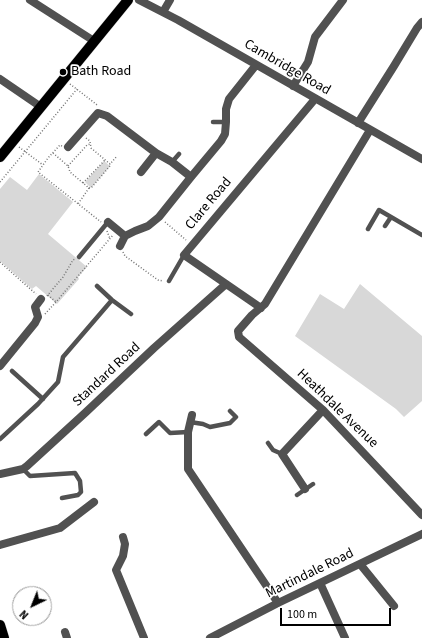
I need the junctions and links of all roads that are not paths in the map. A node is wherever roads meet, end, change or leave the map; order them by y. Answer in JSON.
{"nodes":[{"id":1,"x":30,"y":0,"type":"edge"},
{"id":2,"x":128,"y":0,"type":"edge"},
{"id":3,"x":139,"y":0,"type":"edge"},
{"id":4,"x":170,"y":0,"type":"edge"},
{"id":5,"x":343,"y":0,"type":"edge"},
{"id":6,"x":163,"y":12,"type":"junction"},
{"id":7,"x":422,"y":22,"type":"edge"},
{"id":8,"x":94,"y":41,"type":"junction"},
{"id":9,"x":256,"y":64,"type":"junction"},
{"id":10,"x":0,"y":79,"type":"edge"},
{"id":11,"x":293,"y":86,"type":"junction"},
{"id":12,"x":315,"y":99,"type":"junction"},
{"id":13,"x":41,"y":107,"type":"junction"},
{"id":14,"x":213,"y":122,"type":"dead end"},
{"id":15,"x":226,"y":122,"type":"junction"},
{"id":16,"x":358,"y":123,"type":"junction"},
{"id":17,"x":370,"y":130,"type":"junction"},
{"id":18,"x":68,"y":147,"type":"road end"},
{"id":19,"x":156,"y":153,"type":"junction"},
{"id":20,"x":179,"y":154,"type":"dead end"},
{"id":21,"x":0,"y":157,"type":"edge"},
{"id":22,"x":422,"y":159,"type":"edge"},
{"id":23,"x":172,"y":162,"type":"junction"},
{"id":24,"x":142,"y":172,"type":"dead end"},
{"id":25,"x":191,"y":177,"type":"junction"},
{"id":26,"x":391,"y":217,"type":"junction"},
{"id":27,"x":107,"y":224,"type":"joint"},
{"id":28,"x":385,"y":226,"type":"dead end"},
{"id":29,"x":368,"y":229,"type":"dead end"},
{"id":30,"x":422,"y":234,"type":"edge"},
{"id":31,"x":125,"y":236,"type":"junction"},
{"id":32,"x":120,"y":246,"type":"road end"},
{"id":33,"x":184,"y":255,"type":"junction"},
{"id":34,"x":79,"y":257,"type":"road end"},
{"id":35,"x":169,"y":281,"type":"road end"},
{"id":36,"x":226,"y":284,"type":"junction"},
{"id":37,"x":97,"y":286,"type":"dead end"},
{"id":38,"x":45,"y":297,"type":"road end"},
{"id":39,"x":112,"y":300,"type":"junction"},
{"id":40,"x":261,"y":308,"type":"junction"},
{"id":41,"x":131,"y":314,"type":"dead end"},
{"id":42,"x":0,"y":366,"type":"edge"},
{"id":43,"x":12,"y":371,"type":"dead end"},
{"id":44,"x":43,"y":398,"type":"junction"},
{"id":45,"x":323,"y":410,"type":"junction"},
{"id":46,"x":230,"y":411,"type":"dead end"},
{"id":47,"x":191,"y":419,"type":"joint"},
{"id":48,"x":188,"y":432,"type":"junction"},
{"id":49,"x":146,"y":434,"type":"dead end"},
{"id":50,"x":0,"y":439,"type":"edge"},
{"id":51,"x":268,"y":443,"type":"dead end"},
{"id":52,"x":282,"y":454,"type":"junction"},
{"id":53,"x":23,"y":469,"type":"junction"},
{"id":54,"x":0,"y":474,"type":"edge"},
{"id":55,"x":313,"y":484,"type":"dead end"},
{"id":56,"x":306,"y":489,"type":"junction"},
{"id":57,"x":297,"y":495,"type":"dead end"},
{"id":58,"x":62,"y":498,"type":"dead end"},
{"id":59,"x":94,"y":502,"type":"dead end"},
{"id":60,"x":422,"y":515,"type":"edge"},
{"id":61,"x":422,"y":534,"type":"edge"},
{"id":62,"x":123,"y":537,"type":"dead end"},
{"id":63,"x":0,"y":545,"type":"edge"},
{"id":64,"x":360,"y":564,"type":"junction"},
{"id":65,"x":320,"y":583,"type":"junction"},
{"id":66,"x":278,"y":603,"type":"junction"},
{"id":67,"x":394,"y":606,"type":"dead end"},
{"id":68,"x":0,"y":625,"type":"edge"},
{"id":69,"x":4,"y":638,"type":"edge"},
{"id":70,"x":144,"y":638,"type":"edge"},
{"id":71,"x":210,"y":638,"type":"edge"},
{"id":72,"x":345,"y":638,"type":"edge"}],
"edges":[{"from":1,"to":8,"type":"street"},
{"from":2,"to":8,"type":"main road"},
{"from":3,"to":6,"type":"street","name":"Cambridge Road"},
{"from":4,"to":6,"type":"street"},
{"from":5,"to":11,"type":"street"},
{"from":6,"to":9,"type":"street","name":"Cambridge Road"},
{"from":7,"to":16,"type":"street"},
{"from":8,"to":13,"type":"main road"},
{"from":9,"to":11,"type":"street","name":"Cambridge Road"},
{"from":9,"to":15,"type":"street"},
{"from":10,"to":13,"type":"street"},
{"from":11,"to":12,"type":"street","name":"Cambridge Road"},
{"from":12,"to":16,"type":"street","name":"Cambridge Road"},
{"from":12,"to":33,"type":"street","name":"Clare Road"},
{"from":13,"to":21,"type":"main road"},
{"from":14,"to":15,"type":"lane"},
{"from":15,"to":25,"type":"street"},
{"from":16,"to":17,"type":"street","name":"Cambridge Road"},
{"from":17,"to":22,"type":"street","name":"Cambridge Road"},
{"from":17,"to":40,"type":"street"},
{"from":18,"to":19,"type":"street"},
{"from":19,"to":23,"type":"street"},
{"from":19,"to":24,"type":"street"},
{"from":20,"to":23,"type":"lane"},
{"from":23,"to":25,"type":"street"},
{"from":25,"to":31,"type":"street"},
{"from":26,"to":28,"type":"lane"},
{"from":26,"to":29,"type":"lane"},
{"from":26,"to":30,"type":"lane"},
{"from":27,"to":31,"type":"street"},
{"from":27,"to":34,"type":"lane"},
{"from":31,"to":32,"type":"street"},
{"from":33,"to":35,"type":"lane"},
{"from":33,"to":36,"type":"street"},
{"from":36,"to":40,"type":"street"},
{"from":36,"to":53,"type":"street","name":"Standard Road"},
{"from":37,"to":39,"type":"lane"},
{"from":38,"to":42,"type":"street"},
{"from":39,"to":41,"type":"lane"},
{"from":39,"to":44,"type":"lane"},
{"from":40,"to":45,"type":"street","name":"Heathdale Avenue"},
{"from":43,"to":44,"type":"lane"},
{"from":44,"to":50,"type":"lane"},
{"from":45,"to":52,"type":"street"},
{"from":45,"to":60,"type":"street","name":"Heathdale Avenue"},
{"from":46,"to":47,"type":"lane"},
{"from":47,"to":48,"type":"street"},
{"from":48,"to":49,"type":"lane"},
{"from":48,"to":66,"type":"street"},
{"from":51,"to":52,"type":"lane"},
{"from":52,"to":56,"type":"street"},
{"from":53,"to":54,"type":"street","name":"Standard Road"},
{"from":53,"to":58,"type":"lane"},
{"from":55,"to":56,"type":"lane"},
{"from":56,"to":57,"type":"lane"},
{"from":59,"to":63,"type":"street"},
{"from":61,"to":64,"type":"street","name":"Martindale Road"},
{"from":62,"to":70,"type":"street"},
{"from":64,"to":65,"type":"street","name":"Martindale Road"},
{"from":64,"to":67,"type":"street"},
{"from":65,"to":66,"type":"street","name":"Martindale Road"},
{"from":65,"to":72,"type":"street"},
{"from":66,"to":71,"type":"street","name":"Martindale Road"},
{"from":68,"to":69,"type":"main road"}]}
